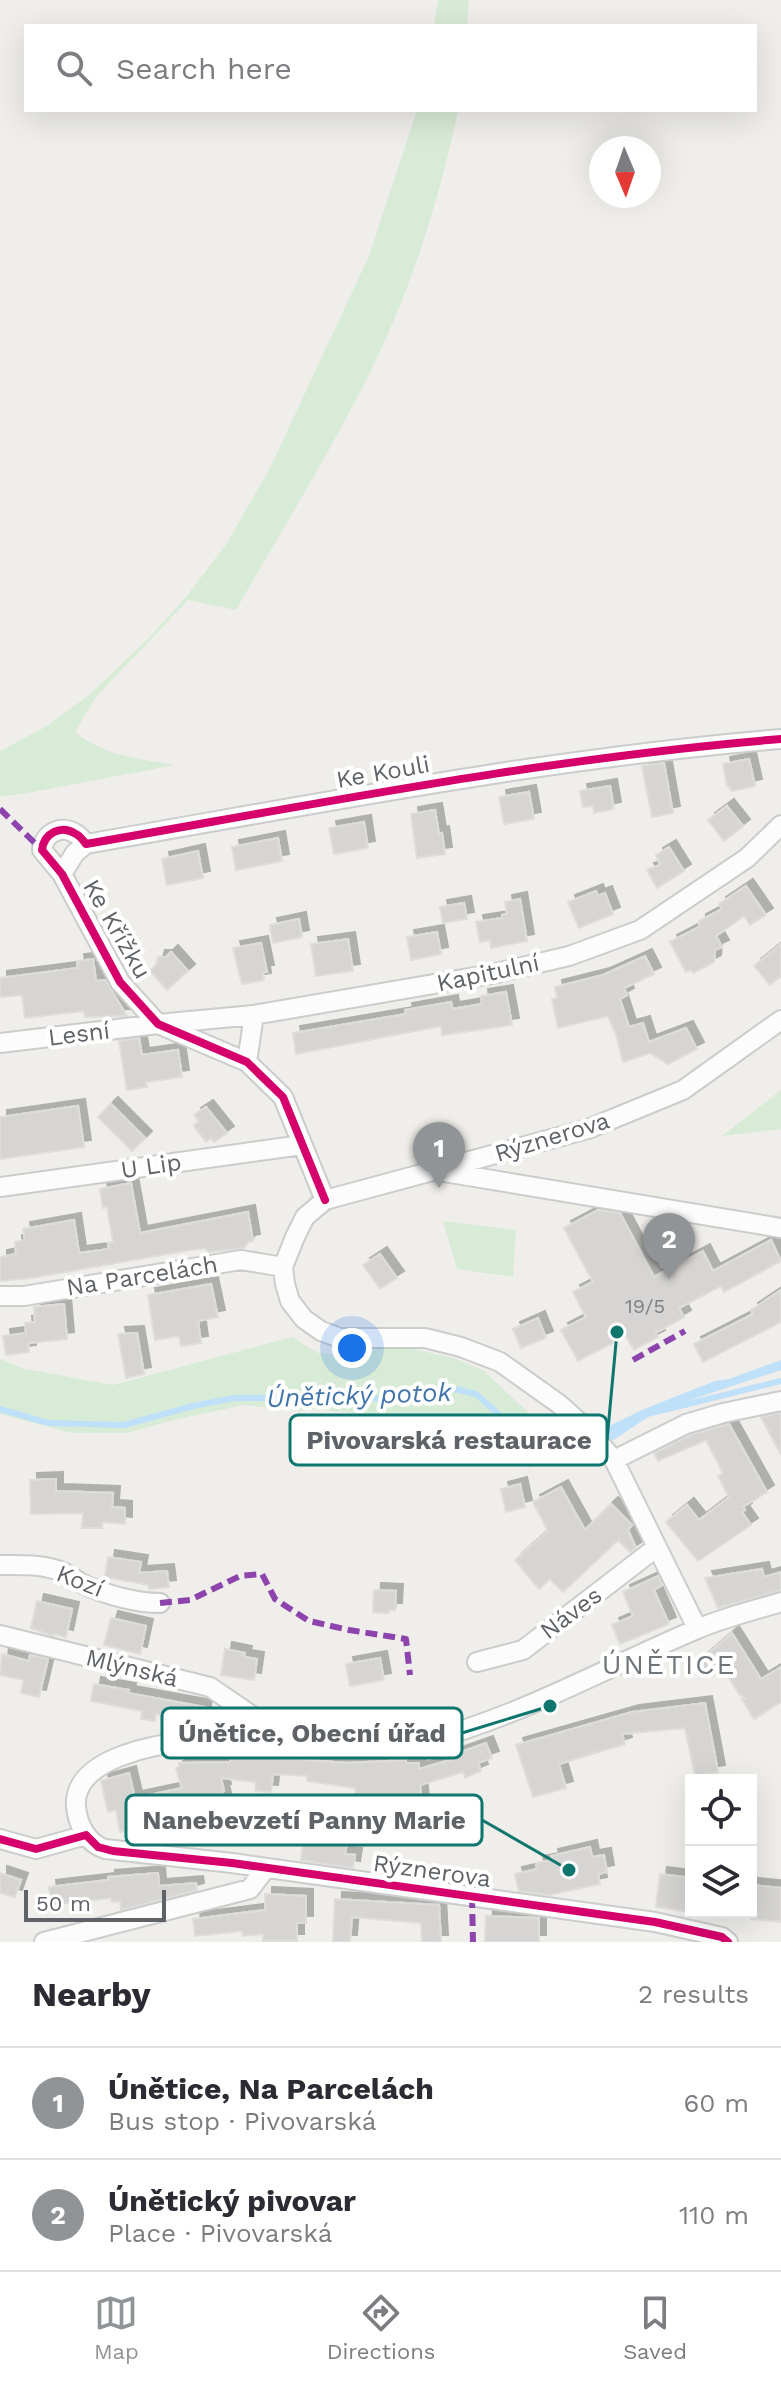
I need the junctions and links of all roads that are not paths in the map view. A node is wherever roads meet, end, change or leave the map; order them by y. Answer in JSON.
{"nodes":[{"id":1,"x":781,"y":739,"type":"edge"},
{"id":2,"x":781,"y":825,"type":"edge"},
{"id":3,"x":86,"y":844,"type":"junction"},
{"id":4,"x":62,"y":874,"type":"junction"},
{"id":5,"x":254,"y":1015,"type":"junction"},
{"id":6,"x":781,"y":1020,"type":"edge"},
{"id":7,"x":158,"y":1024,"type":"junction"},
{"id":8,"x":0,"y":1043,"type":"edge"},
{"id":9,"x":247,"y":1062,"type":"junction"},
{"id":10,"x":302,"y":1145,"type":"junction"},
{"id":11,"x":437,"y":1171,"type":"junction"},
{"id":12,"x":0,"y":1187,"type":"edge"},
{"id":13,"x":325,"y":1200,"type":"junction"},
{"id":14,"x":781,"y":1228,"type":"edge"},
{"id":15,"x":283,"y":1267,"type":"junction"},
{"id":16,"x":0,"y":1296,"type":"edge"},
{"id":17,"x":781,"y":1401,"type":"edge"},
{"id":18,"x":614,"y":1460,"type":"junction"},
{"id":19,"x":657,"y":1547,"type":"junction"},
{"id":20,"x":0,"y":1565,"type":"edge"},
{"id":21,"x":781,"y":1602,"type":"edge"},
{"id":22,"x":160,"y":1603,"type":"dead end"},
{"id":23,"x":697,"y":1628,"type":"junction"},
{"id":24,"x":0,"y":1635,"type":"edge"},
{"id":25,"x":477,"y":1662,"type":"dead end"},
{"id":26,"x":257,"y":1719,"type":"dead end"},
{"id":27,"x":86,"y":1835,"type":"junction"},
{"id":28,"x":0,"y":1839,"type":"edge"},
{"id":29,"x":266,"y":1868,"type":"junction"},
{"id":30,"x":44,"y":1942,"type":"edge"},
{"id":31,"x":728,"y":1942,"type":"edge"}],
"edges":[{"from":1,"to":3,"type":"street","name":"Ke Kouli"},
{"from":2,"to":5,"type":"street","name":"Kapitulní"},
{"from":3,"to":4,"type":"street"},
{"from":3,"to":4,"type":"street","name":"Ke Kouli"},
{"from":4,"to":7,"type":"street","name":"Ke Křížku"},
{"from":5,"to":7,"type":"street","name":"Kapitulní"},
{"from":5,"to":9,"type":"street"},
{"from":6,"to":11,"type":"street","name":"Rýznerova"},
{"from":7,"to":8,"type":"street","name":"Lesní"},
{"from":7,"to":9,"type":"street","name":"Ke Křížku"},
{"from":9,"to":10,"type":"street","name":"Ke Křížku"},
{"from":10,"to":12,"type":"street","name":"U Lip"},
{"from":10,"to":13,"type":"street","name":"Ke Křížku"},
{"from":11,"to":13,"type":"street","name":"Rýznerova"},
{"from":11,"to":14,"type":"street"},
{"from":13,"to":15,"type":"street"},
{"from":15,"to":16,"type":"street","name":"Na Parcelách"},
{"from":15,"to":18,"type":"street"},
{"from":17,"to":18,"type":"street"},
{"from":18,"to":19,"type":"street"},
{"from":19,"to":23,"type":"street"},
{"from":19,"to":25,"type":"street","name":"Náves"},
{"from":20,"to":22,"type":"street","name":"Kozí"},
{"from":21,"to":23,"type":"street"},
{"from":23,"to":27,"type":"street"},
{"from":24,"to":26,"type":"street","name":"Mlýnská"},
{"from":27,"to":28,"type":"street"},
{"from":27,"to":29,"type":"street","name":"Rýznerova"},
{"from":29,"to":30,"type":"street"},
{"from":29,"to":31,"type":"street","name":"Rýznerova"}]}
